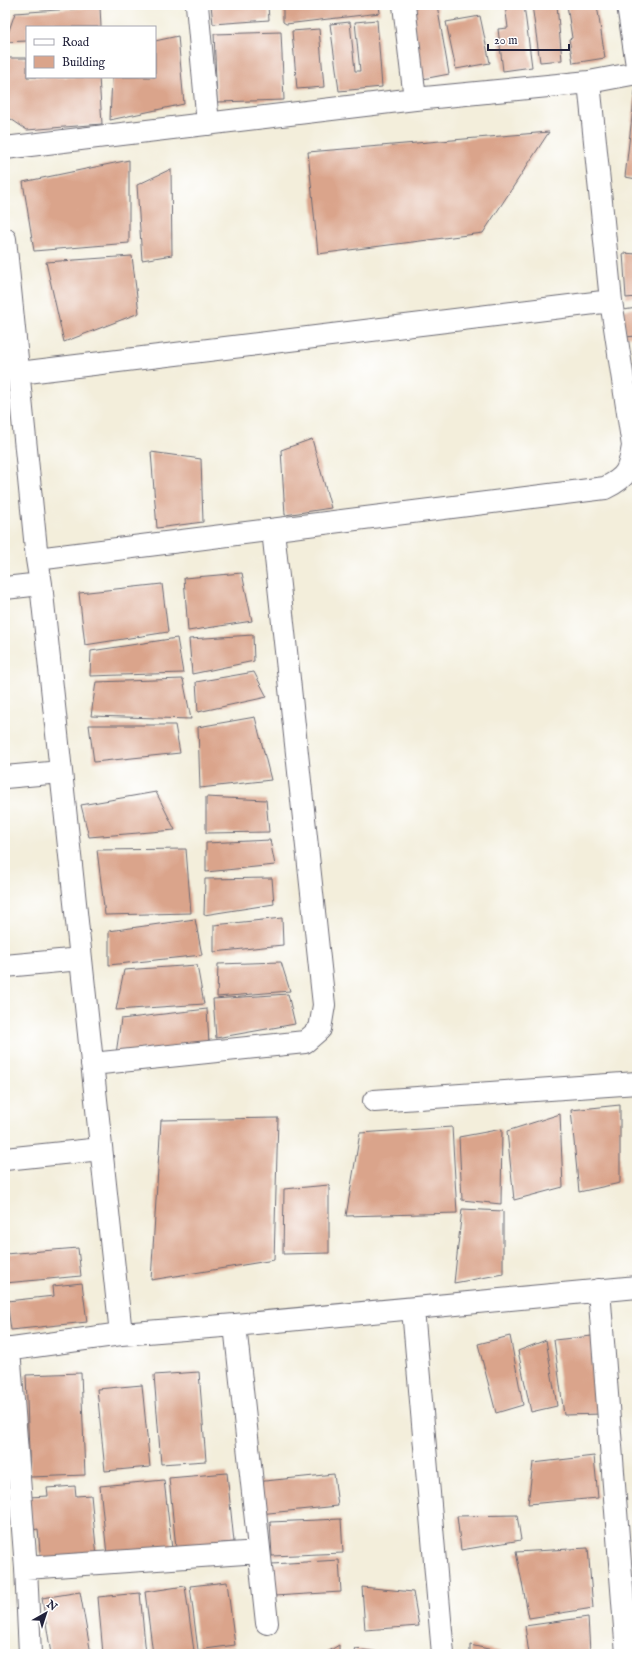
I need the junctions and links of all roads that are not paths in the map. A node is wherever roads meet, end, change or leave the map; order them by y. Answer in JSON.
{"nodes":[{"id":1,"x":197,"y":5,"type":"edge"},
{"id":2,"x":404,"y":5,"type":"edge"},
{"id":3,"x":628,"y":5,"type":"edge"},
{"id":4,"x":637,"y":66,"type":"edge"},
{"id":5,"x":637,"y":73,"type":"edge"},
{"id":6,"x":589,"y":82,"type":"junction"},
{"id":7,"x":415,"y":99,"type":"junction"},
{"id":8,"x":208,"y":124,"type":"junction"},
{"id":9,"x":5,"y":148,"type":"edge"},
{"id":10,"x":5,"y":239,"type":"edge"},
{"id":11,"x":611,"y":301,"type":"junction"},
{"id":12,"x":19,"y":373,"type":"junction"},
{"id":13,"x":273,"y":530,"type":"junction"},
{"id":14,"x":37,"y":559,"type":"junction"},
{"id":15,"x":42,"y":584,"type":"junction"},
{"id":16,"x":5,"y":588,"type":"edge"},
{"id":17,"x":61,"y":772,"type":"junction"},
{"id":18,"x":5,"y":777,"type":"edge"},
{"id":19,"x":81,"y":959,"type":"junction"},
{"id":20,"x":5,"y":966,"type":"edge"},
{"id":21,"x":92,"y":1064,"type":"junction"},
{"id":22,"x":637,"y":1083,"type":"edge"},
{"id":23,"x":374,"y":1101,"type":"dead end"},
{"id":24,"x":101,"y":1150,"type":"junction"},
{"id":25,"x":5,"y":1159,"type":"edge"},
{"id":26,"x":637,"y":1287,"type":"edge"},
{"id":27,"x":599,"y":1290,"type":"junction"},
{"id":28,"x":413,"y":1309,"type":"junction"},
{"id":29,"x":235,"y":1325,"type":"junction"},
{"id":30,"x":121,"y":1334,"type":"junction"},
{"id":31,"x":7,"y":1350,"type":"edge"},
{"id":32,"x":259,"y":1552,"type":"junction"},
{"id":33,"x":26,"y":1568,"type":"junction"},
{"id":34,"x":267,"y":1622,"type":"dead end"},
{"id":35,"x":30,"y":1654,"type":"edge"},
{"id":36,"x":442,"y":1654,"type":"edge"},
{"id":37,"x":627,"y":1654,"type":"edge"}],
"edges":[{"from":1,"to":8,"type":"street"},
{"from":2,"to":7,"type":"street"},
{"from":3,"to":4,"type":"street"},
{"from":5,"to":6,"type":"street"},
{"from":6,"to":7,"type":"street"},
{"from":6,"to":11,"type":"street"},
{"from":7,"to":8,"type":"street"},
{"from":8,"to":9,"type":"street"},
{"from":10,"to":12,"type":"street"},
{"from":11,"to":12,"type":"street"},
{"from":11,"to":13,"type":"street"},
{"from":12,"to":14,"type":"street"},
{"from":13,"to":14,"type":"street"},
{"from":13,"to":21,"type":"street"},
{"from":14,"to":15,"type":"street"},
{"from":15,"to":16,"type":"street"},
{"from":15,"to":17,"type":"street"},
{"from":17,"to":18,"type":"street"},
{"from":17,"to":19,"type":"street"},
{"from":19,"to":20,"type":"street"},
{"from":19,"to":21,"type":"street"},
{"from":21,"to":24,"type":"street"},
{"from":22,"to":23,"type":"street"},
{"from":24,"to":25,"type":"street"},
{"from":24,"to":30,"type":"street"},
{"from":26,"to":27,"type":"street"},
{"from":27,"to":28,"type":"street"},
{"from":27,"to":37,"type":"street"},
{"from":28,"to":29,"type":"street"},
{"from":28,"to":36,"type":"street"},
{"from":29,"to":30,"type":"street"},
{"from":29,"to":32,"type":"street"},
{"from":30,"to":31,"type":"street"},
{"from":31,"to":33,"type":"street"},
{"from":32,"to":33,"type":"street"},
{"from":32,"to":34,"type":"street"},
{"from":33,"to":35,"type":"street"}]}
